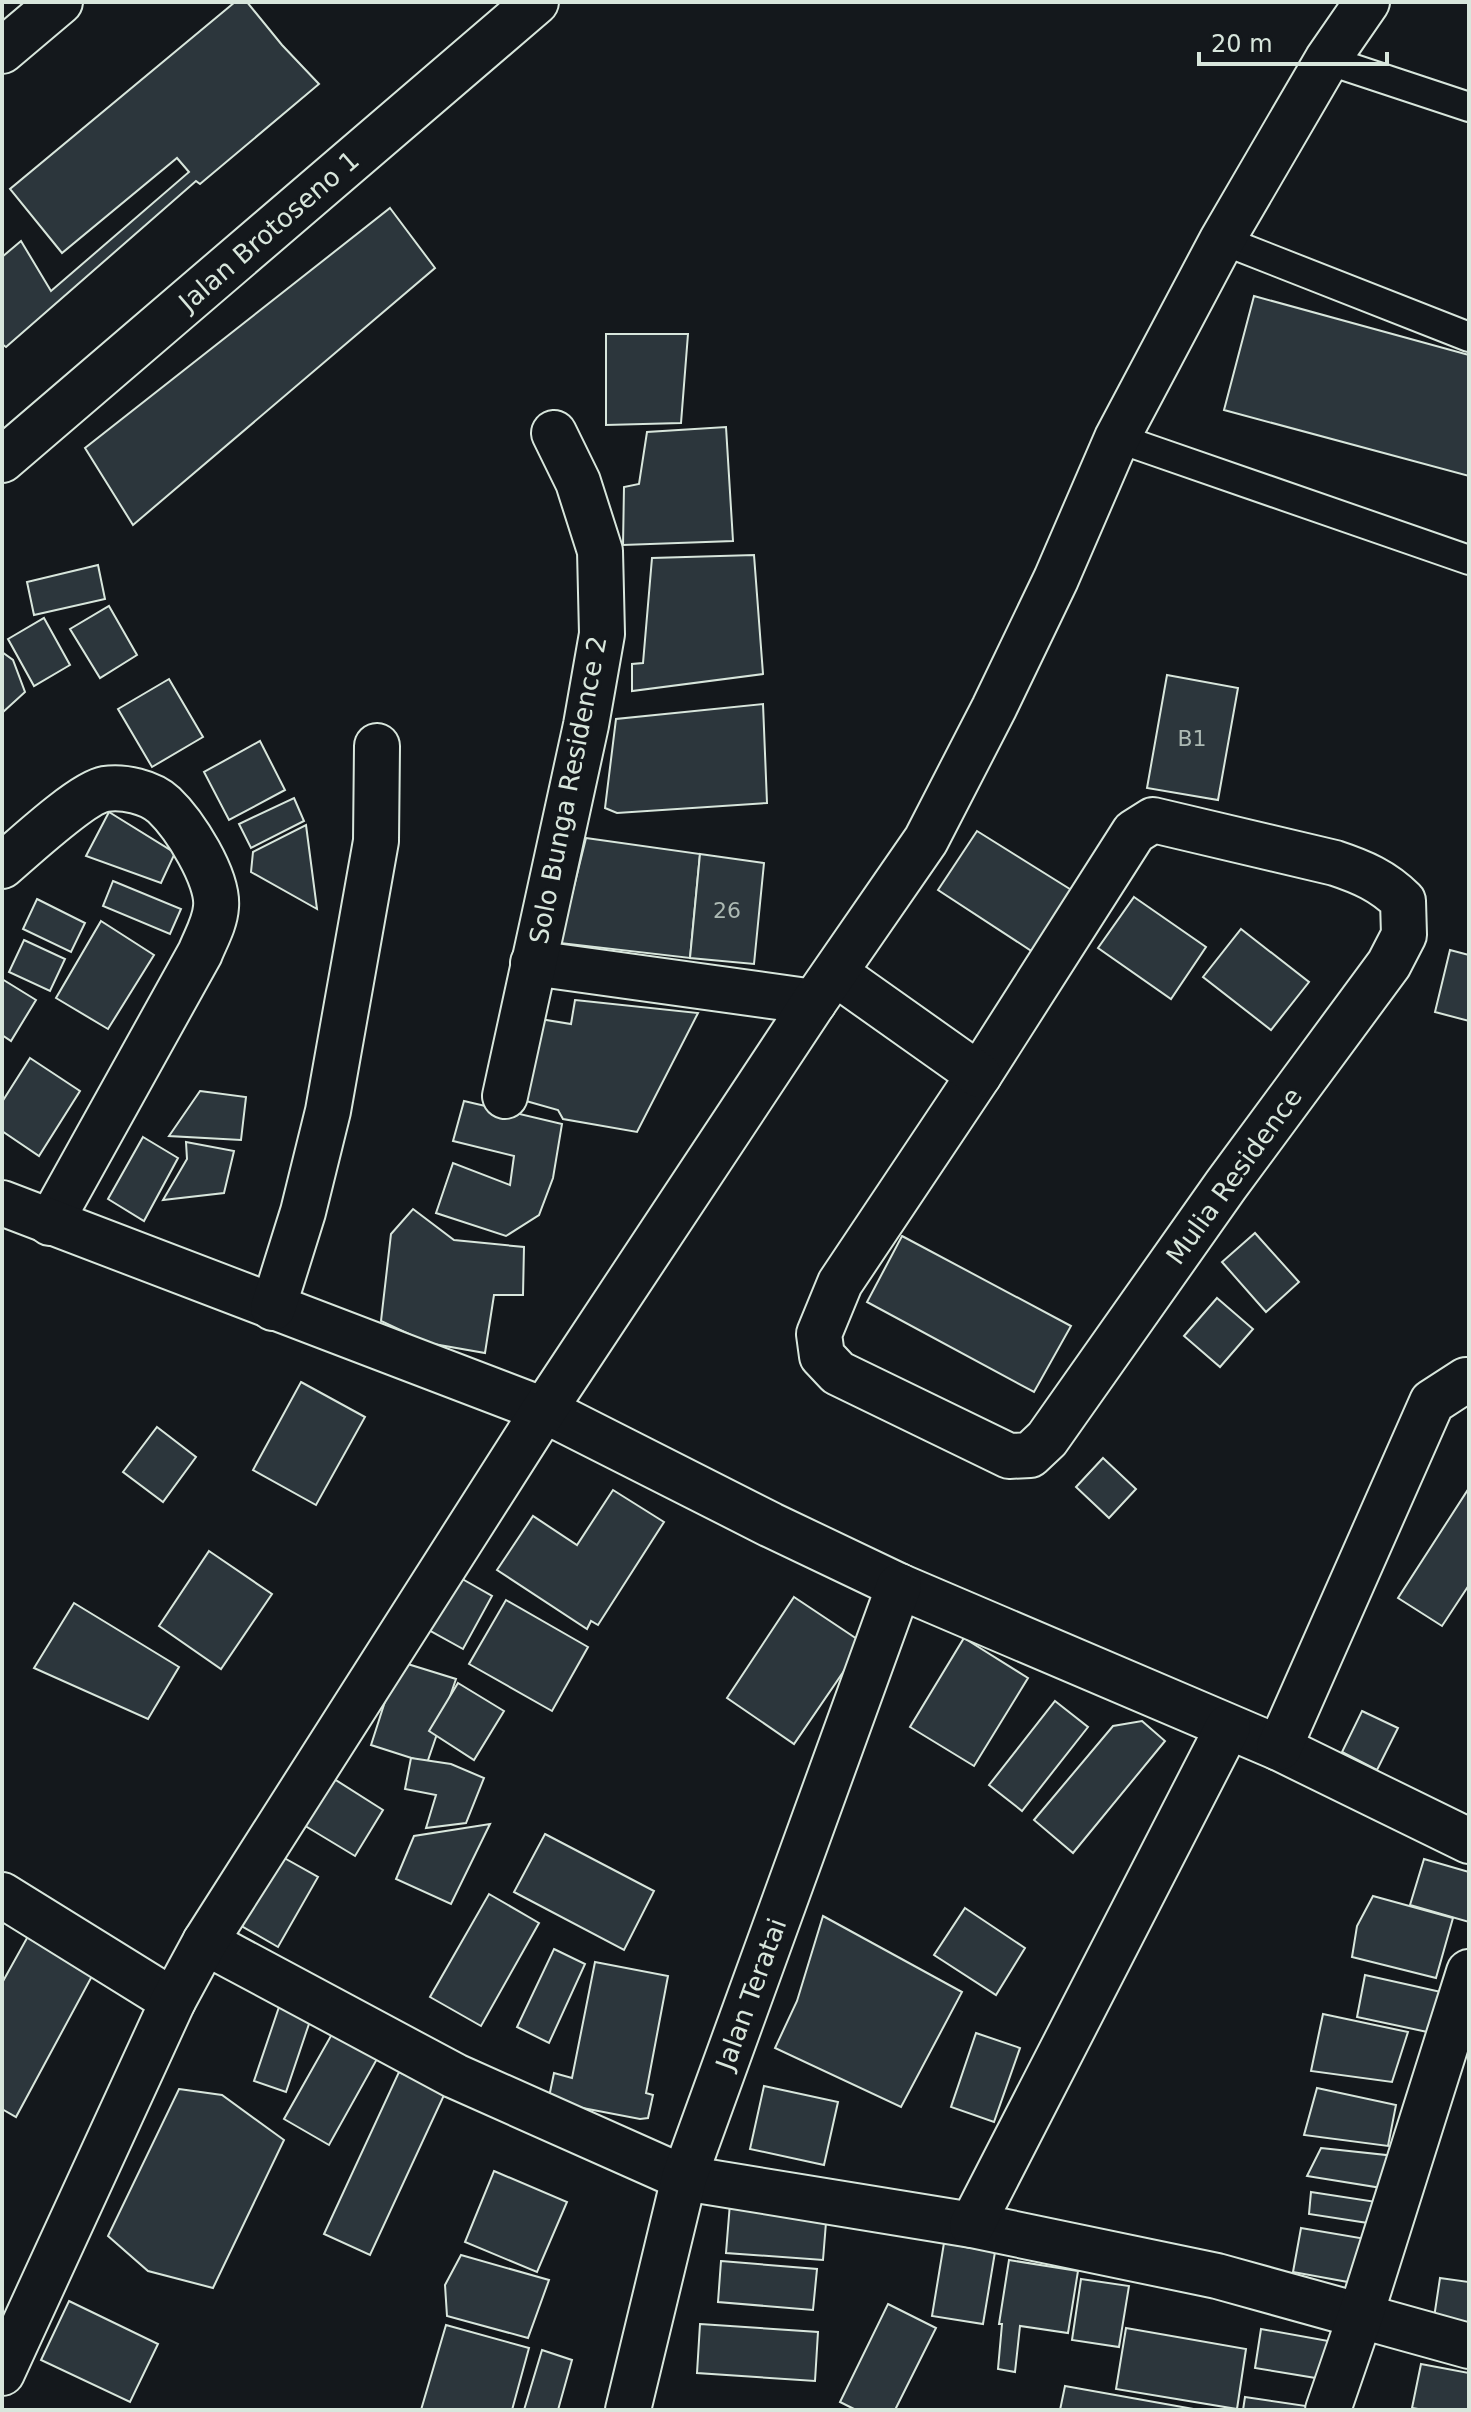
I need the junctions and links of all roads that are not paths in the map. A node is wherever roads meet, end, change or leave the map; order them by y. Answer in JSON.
{"nodes":[{"id":1,"x":60,"y":2,"type":"edge"},
{"id":2,"x":536,"y":2,"type":"edge"},
{"id":3,"x":1367,"y":2,"type":"edge"},
{"id":4,"x":2,"y":51,"type":"edge"},
{"id":5,"x":1327,"y":60,"type":"junction"},
{"id":6,"x":1469,"y":107,"type":"edge"},
{"id":7,"x":1222,"y":240,"type":"junction"},
{"id":8,"x":1469,"y":337,"type":"edge"},
{"id":9,"x":554,"y":433,"type":"dead end"},
{"id":10,"x":1117,"y":438,"type":"junction"},
{"id":11,"x":2,"y":460,"type":"edge"},
{"id":12,"x":1469,"y":560,"type":"edge"},
{"id":13,"x":377,"y":746,"type":"dead end"},
{"id":14,"x":2,"y":866,"type":"edge"},
{"id":15,"x":533,"y":963,"type":"junction"},
{"id":16,"x":825,"y":988,"type":"junction"},
{"id":17,"x":979,"y":1075,"type":"junction"},
{"id":18,"x":505,"y":1096,"type":"dead end"},
{"id":19,"x":2,"y":1203,"type":"edge"},
{"id":20,"x":50,"y":1223,"type":"junction"},
{"id":21,"x":273,"y":1308,"type":"junction"},
{"id":22,"x":1469,"y":1380,"type":"edge"},
{"id":23,"x":544,"y":1410,"type":"junction"},
{"id":24,"x":899,"y":1586,"type":"junction"},
{"id":25,"x":1228,"y":1727,"type":"junction"},
{"id":26,"x":1279,"y":1748,"type":"junction"},
{"id":27,"x":1469,"y":1841,"type":"edge"},
{"id":28,"x":2,"y":1895,"type":"edge"},
{"id":29,"x":205,"y":1942,"type":"junction"},
{"id":30,"x":1469,"y":1972,"type":"edge"},
{"id":31,"x":173,"y":2001,"type":"junction"},
{"id":32,"x":684,"y":2178,"type":"junction"},
{"id":33,"x":972,"y":2225,"type":"junction"},
{"id":34,"x":1361,"y":2314,"type":"junction"},
{"id":35,"x":1469,"y":2346,"type":"edge"},
{"id":36,"x":2,"y":2373,"type":"edge"},
{"id":37,"x":628,"y":2410,"type":"edge"},
{"id":38,"x":1328,"y":2410,"type":"edge"}],
"edges":[{"from":1,"to":4,"type":"street"},
{"from":2,"to":11,"type":"street","name":"Jalan Brotoseno 1"},
{"from":3,"to":5,"type":"street"},
{"from":5,"to":6,"type":"lane"},
{"from":5,"to":7,"type":"street"},
{"from":7,"to":8,"type":"lane"},
{"from":7,"to":10,"type":"street"},
{"from":9,"to":15,"type":"street","name":"Solo Bunga Residence 2"},
{"from":10,"to":12,"type":"lane"},
{"from":10,"to":16,"type":"street"},
{"from":13,"to":21,"type":"street"},
{"from":14,"to":20,"type":"street"},
{"from":15,"to":16,"type":"street","name":"Solo Bunga Residence 2"},
{"from":15,"to":18,"type":"street","name":"Solo Bunga Residence 2"},
{"from":16,"to":17,"type":"street"},
{"from":16,"to":23,"type":"street"},
{"from":17,"to":17,"type":"street","name":"Mulia Residence"},
{"from":19,"to":20,"type":"street"},
{"from":20,"to":21,"type":"street"},
{"from":21,"to":23,"type":"street"},
{"from":22,"to":26,"type":"street"},
{"from":23,"to":24,"type":"street"},
{"from":23,"to":29,"type":"street"},
{"from":24,"to":25,"type":"street"},
{"from":24,"to":32,"type":"street","name":"Jalan Teratai"},
{"from":25,"to":26,"type":"street"},
{"from":25,"to":33,"type":"street"},
{"from":26,"to":27,"type":"street"},
{"from":28,"to":31,"type":"street"},
{"from":29,"to":31,"type":"street"},
{"from":29,"to":32,"type":"street"},
{"from":30,"to":34,"type":"street"},
{"from":31,"to":36,"type":"street"},
{"from":32,"to":33,"type":"street"},
{"from":32,"to":37,"type":"street","name":"Jalan Teratai"},
{"from":33,"to":34,"type":"street"},
{"from":34,"to":35,"type":"street"},
{"from":34,"to":38,"type":"street"}]}
